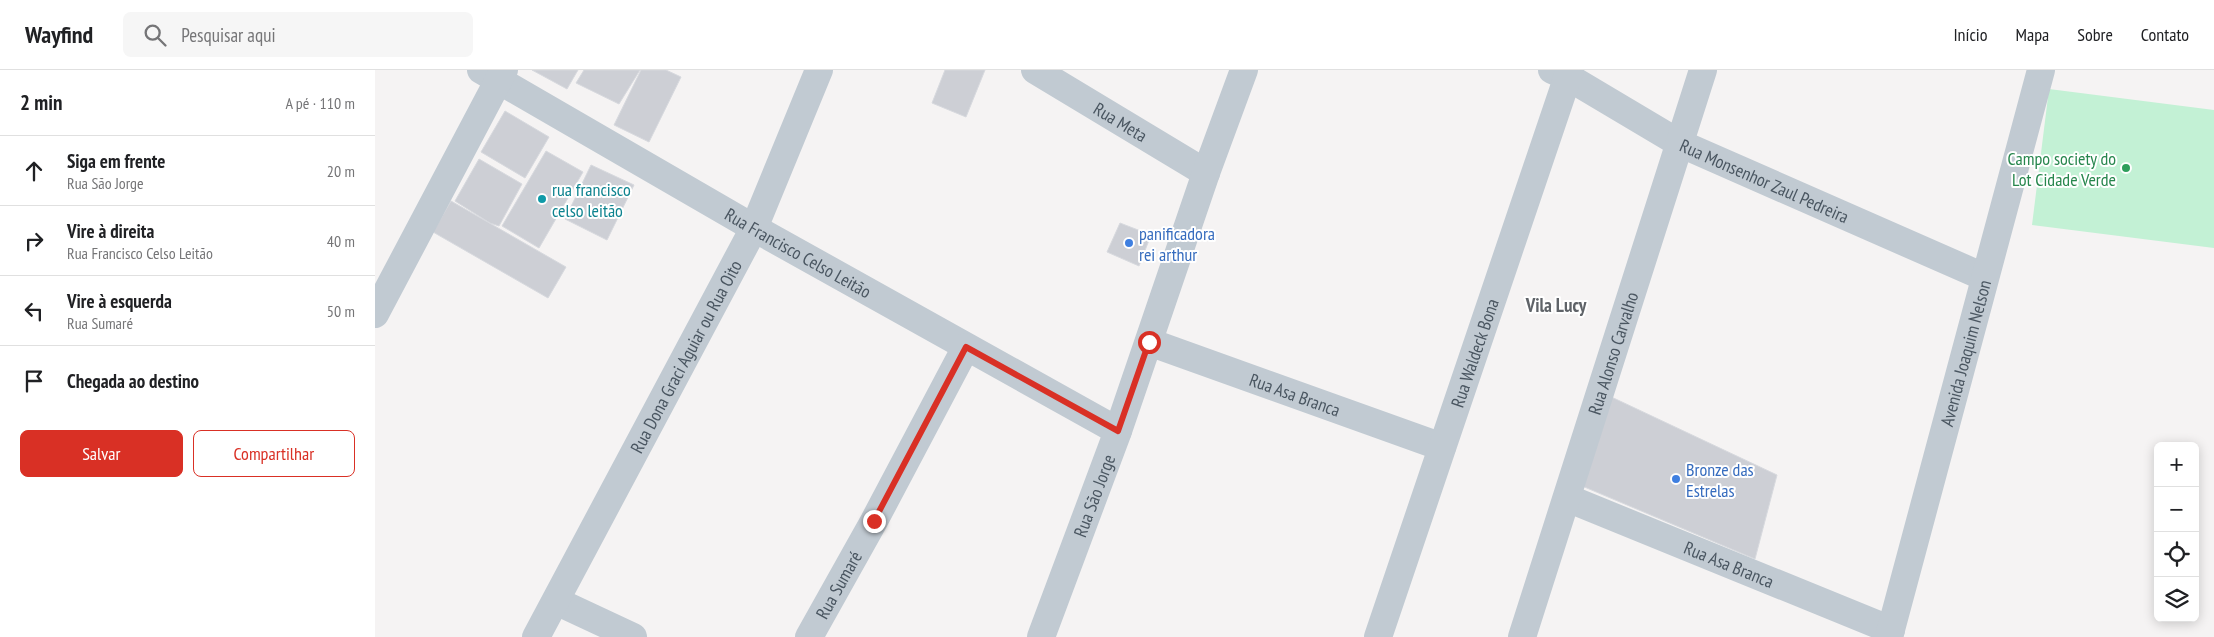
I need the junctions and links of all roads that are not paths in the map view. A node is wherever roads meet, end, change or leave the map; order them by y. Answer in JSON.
{"nodes":[{"id":1,"x":819,"y":70,"type":"edge"},
{"id":2,"x":1035,"y":70,"type":"edge"},
{"id":3,"x":1244,"y":70,"type":"edge"},
{"id":4,"x":1703,"y":70,"type":"edge"},
{"id":5,"x":2041,"y":70,"type":"edge"},
{"id":6,"x":1563,"y":72,"type":"edge"},
{"id":7,"x":495,"y":74,"type":"edge"},
{"id":8,"x":1679,"y":143,"type":"junction"},
{"id":9,"x":1206,"y":172,"type":"junction"},
{"id":10,"x":754,"y":228,"type":"junction"},
{"id":11,"x":1984,"y":277,"type":"junction"},
{"id":12,"x":375,"y":314,"type":"edge"},
{"id":13,"x":1149,"y":342,"type":"junction"},
{"id":14,"x":966,"y":347,"type":"junction"},
{"id":15,"x":1118,"y":431,"type":"junction"},
{"id":16,"x":1442,"y":447,"type":"junction"},
{"id":17,"x":1567,"y":498,"type":"junction"},
{"id":18,"x":556,"y":601,"type":"junction"},
{"id":19,"x":1890,"y":634,"type":"edge"},
{"id":20,"x":536,"y":637,"type":"edge"},
{"id":21,"x":633,"y":637,"type":"edge"},
{"id":22,"x":809,"y":637,"type":"edge"},
{"id":23,"x":1041,"y":637,"type":"edge"},
{"id":24,"x":1378,"y":637,"type":"edge"},
{"id":25,"x":1522,"y":637,"type":"edge"}],
"edges":[{"from":1,"to":10,"type":"street","name":"Rua Dona Graci Aguiar ou Rua Oito"},
{"from":2,"to":9,"type":"street","name":"Rua Meta"},
{"from":3,"to":9,"type":"street","name":"Rua São Jorge"},
{"from":4,"to":8,"type":"street","name":"Rua Alonso Carvalho"},
{"from":5,"to":11,"type":"street","name":"Avenida Joaquim Nelson"},
{"from":6,"to":8,"type":"street","name":"Rua Monsenhor Zaul Pedreira"},
{"from":6,"to":16,"type":"street","name":"Rua Waldeck Bona"},
{"from":7,"to":10,"type":"street","name":"Rua Francisco Celso Leitão"},
{"from":7,"to":12,"type":"street"},
{"from":8,"to":11,"type":"street","name":"Rua Monsenhor Zaul Pedreira"},
{"from":8,"to":17,"type":"street","name":"Rua Alonso Carvalho"},
{"from":9,"to":13,"type":"street","name":"Rua São Jorge"},
{"from":10,"to":14,"type":"street","name":"Rua Francisco Celso Leitão"},
{"from":10,"to":18,"type":"street","name":"Rua Dona Graci Aguiar ou Rua Oito"},
{"from":11,"to":19,"type":"street","name":"Avenida Joaquim Nelson"},
{"from":13,"to":15,"type":"street","name":"Rua São Jorge"},
{"from":13,"to":16,"type":"street","name":"Rua Asa Branca"},
{"from":14,"to":15,"type":"street","name":"Rua Francisco Celso Leitão"},
{"from":14,"to":22,"type":"street","name":"Rua Sumaré"},
{"from":15,"to":23,"type":"street","name":"Rua São Jorge"},
{"from":16,"to":24,"type":"street","name":"Rua Waldeck Bona"},
{"from":17,"to":19,"type":"street","name":"Rua Asa Branca"},
{"from":17,"to":25,"type":"street","name":"Rua Alonso Carvalho"},
{"from":18,"to":20,"type":"street","name":"Rua Dona Graci Aguiar ou Rua Oito"},
{"from":18,"to":21,"type":"street"}]}
